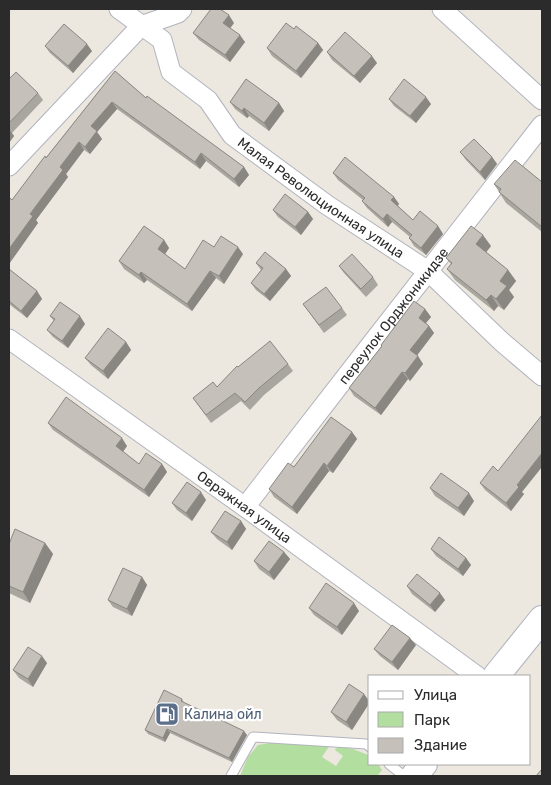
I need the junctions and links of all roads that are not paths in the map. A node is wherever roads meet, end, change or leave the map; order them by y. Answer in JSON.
{"nodes":[{"id":1,"x":119,"y":9,"type":"edge"},
{"id":2,"x":182,"y":9,"type":"edge"},
{"id":3,"x":442,"y":9,"type":"edge"},
{"id":4,"x":141,"y":26,"type":"junction"},
{"id":5,"x":542,"y":100,"type":"edge"},
{"id":6,"x":542,"y":125,"type":"edge"},
{"id":7,"x":9,"y":166,"type":"edge"},
{"id":8,"x":428,"y":271,"type":"junction"},
{"id":9,"x":9,"y":339,"type":"edge"},
{"id":10,"x":542,"y":376,"type":"edge"},
{"id":11,"x":245,"y":508,"type":"junction"},
{"id":12,"x":542,"y":619,"type":"edge"},
{"id":13,"x":476,"y":675,"type":"edge"},
{"id":14,"x":497,"y":675,"type":"edge"},
{"id":15,"x":368,"y":746,"type":"edge"},
{"id":16,"x":390,"y":765,"type":"edge"},
{"id":17,"x":423,"y":765,"type":"edge"},
{"id":18,"x":231,"y":776,"type":"edge"},
{"id":19,"x":404,"y":776,"type":"edge"},
{"id":20,"x":414,"y":776,"type":"edge"}],
"edges":[{"from":1,"to":4,"type":"street","name":"Малая Революционная улица"},
{"from":2,"to":4,"type":"street"},
{"from":3,"to":5,"type":"street"},
{"from":4,"to":7,"type":"street"},
{"from":4,"to":8,"type":"street","name":"Малая Революционная улица"},
{"from":6,"to":8,"type":"street","name":"переулок Орджоникидзе"},
{"from":8,"to":10,"type":"street","name":"Малая Революционная улица"},
{"from":8,"to":11,"type":"street","name":"переулок Орджоникидзе"},
{"from":9,"to":11,"type":"street","name":"Овражная улица"},
{"from":11,"to":13,"type":"street","name":"Овражная улица"},
{"from":12,"to":14,"type":"main road"},
{"from":15,"to":18,"type":"lane"},
{"from":16,"to":19,"type":"lane"},
{"from":17,"to":20,"type":"main road"}]}
